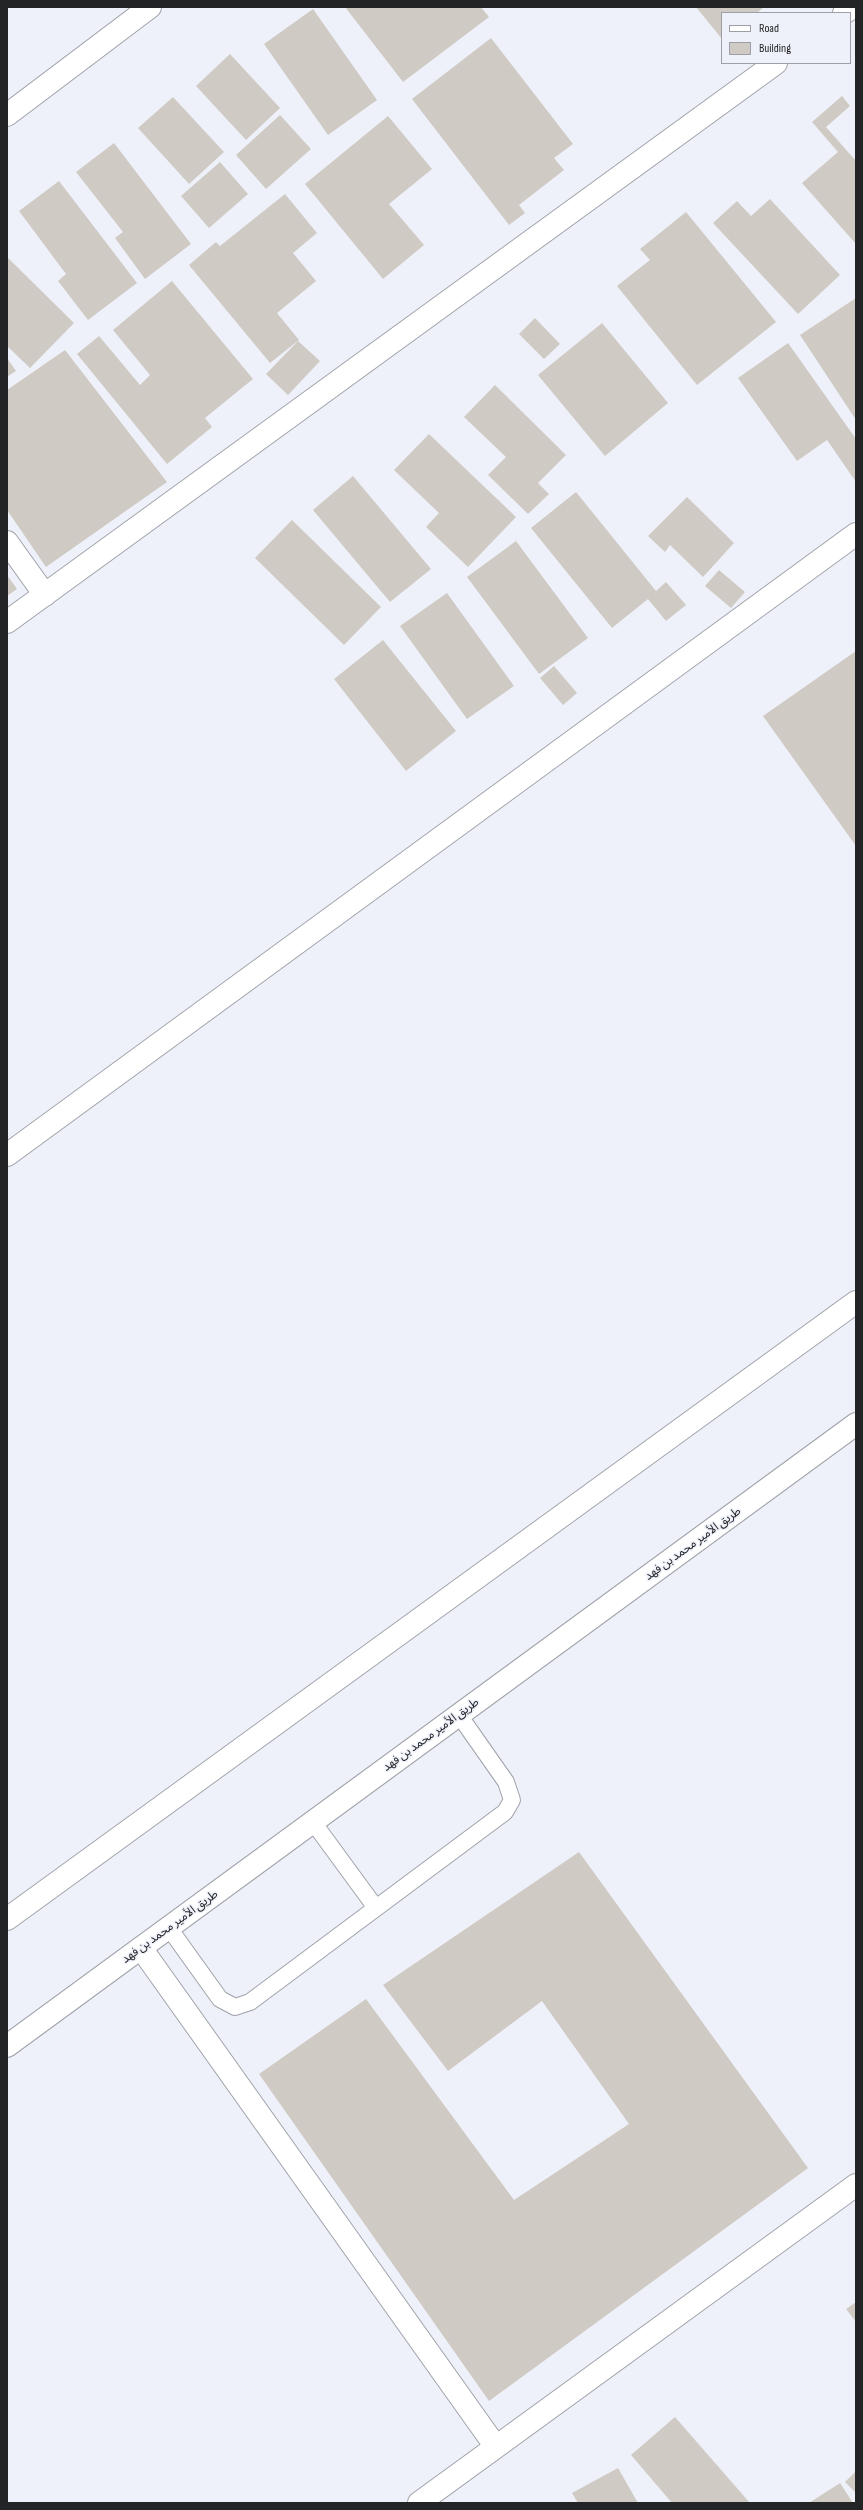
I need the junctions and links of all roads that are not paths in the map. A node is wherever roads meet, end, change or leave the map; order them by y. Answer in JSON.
{"nodes":[{"id":1,"x":150,"y":7,"type":"edge"},
{"id":2,"x":775,"y":64,"type":"edge"},
{"id":3,"x":7,"y":115,"type":"edge"},
{"id":4,"x":856,"y":534,"type":"edge"},
{"id":5,"x":7,"y":542,"type":"edge"},
{"id":6,"x":45,"y":595,"type":"junction"},
{"id":7,"x":7,"y":622,"type":"edge"},
{"id":8,"x":7,"y":1155,"type":"edge"},
{"id":9,"x":856,"y":1302,"type":"edge"},
{"id":10,"x":852,"y":1431,"type":"edge"},
{"id":11,"x":459,"y":1715,"type":"junction"},
{"id":12,"x":313,"y":1822,"type":"junction"},
{"id":13,"x":376,"y":1908,"type":"junction"},
{"id":14,"x":7,"y":1920,"type":"edge"},
{"id":15,"x":169,"y":1928,"type":"junction"},
{"id":16,"x":141,"y":1948,"type":"junction"},
{"id":17,"x":7,"y":2046,"type":"edge"},
{"id":18,"x":856,"y":2185,"type":"edge"},
{"id":19,"x":496,"y":2447,"type":"junction"},
{"id":20,"x":419,"y":2503,"type":"edge"}],
"edges":[{"from":1,"to":3,"type":"street"},
{"from":2,"to":6,"type":"street"},
{"from":4,"to":8,"type":"street"},
{"from":5,"to":6,"type":"street"},
{"from":6,"to":7,"type":"street"},
{"from":9,"to":14,"type":"street"},
{"from":10,"to":11,"type":"street","name":"طريق الأمير محمد بن فهد"},
{"from":11,"to":12,"type":"street","name":"طريق الأمير محمد بن فهد"},
{"from":11,"to":13,"type":"lane"},
{"from":12,"to":13,"type":"lane"},
{"from":12,"to":15,"type":"street","name":"طريق الأمير محمد بن فهد"},
{"from":13,"to":15,"type":"lane"},
{"from":15,"to":16,"type":"street","name":"طريق الأمير محمد بن فهد"},
{"from":16,"to":17,"type":"street","name":"طريق الأمير محمد بن فهد"},
{"from":16,"to":19,"type":"street"},
{"from":18,"to":19,"type":"street"},
{"from":19,"to":20,"type":"street"}]}
